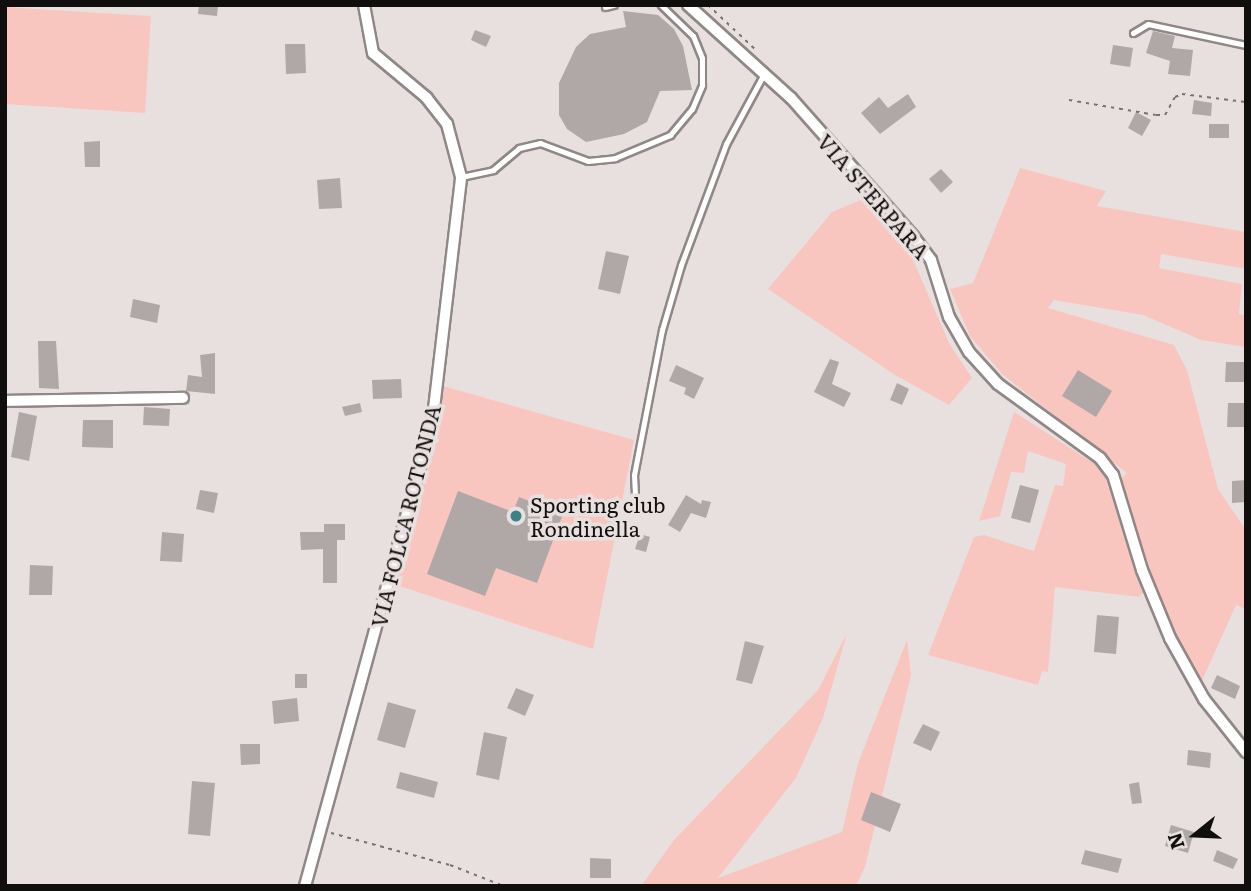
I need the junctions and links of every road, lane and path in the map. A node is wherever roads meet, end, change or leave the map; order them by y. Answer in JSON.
{"nodes":[{"id":1,"x":365,"y":5,"type":"edge"},
{"id":2,"x":614,"y":5,"type":"edge"},
{"id":3,"x":661,"y":5,"type":"edge"},
{"id":4,"x":688,"y":5,"type":"edge"},
{"id":5,"x":605,"y":7,"type":"dead end"},
{"id":6,"x":1133,"y":33,"type":"dead end"},
{"id":7,"x":1246,"y":45,"type":"edge"},
{"id":8,"x":765,"y":72,"type":"junction"},
{"id":9,"x":1069,"y":100,"type":"dead end"},
{"id":10,"x":1246,"y":102,"type":"edge"},
{"id":11,"x":461,"y":177,"type":"junction"},
{"id":12,"x":183,"y":398,"type":"dead end"},
{"id":13,"x":5,"y":401,"type":"edge"},
{"id":14,"x":635,"y":494,"type":"dead end"},
{"id":15,"x":1246,"y":752,"type":"edge"},
{"id":16,"x":319,"y":830,"type":"junction"},
{"id":17,"x":305,"y":886,"type":"edge"},
{"id":18,"x":504,"y":886,"type":"edge"}],
"edges":[{"from":1,"to":11,"type":"street","name":"VIA FOLCA ROTONDA"},
{"from":2,"to":5,"type":"lane"},
{"from":3,"to":11,"type":"lane"},
{"from":4,"to":8,"type":"street","name":"VIA STERPARA"},
{"from":6,"to":7,"type":"lane"},
{"from":8,"to":14,"type":"lane"},
{"from":8,"to":15,"type":"street","name":"VIA STERPARA"},
{"from":9,"to":10,"type":"path"},
{"from":11,"to":16,"type":"street","name":"VIA FOLCA ROTONDA"},
{"from":12,"to":13,"type":"street"},
{"from":16,"to":17,"type":"street","name":"VIA FOLCA ROTONDA"},
{"from":16,"to":18,"type":"path"}]}
